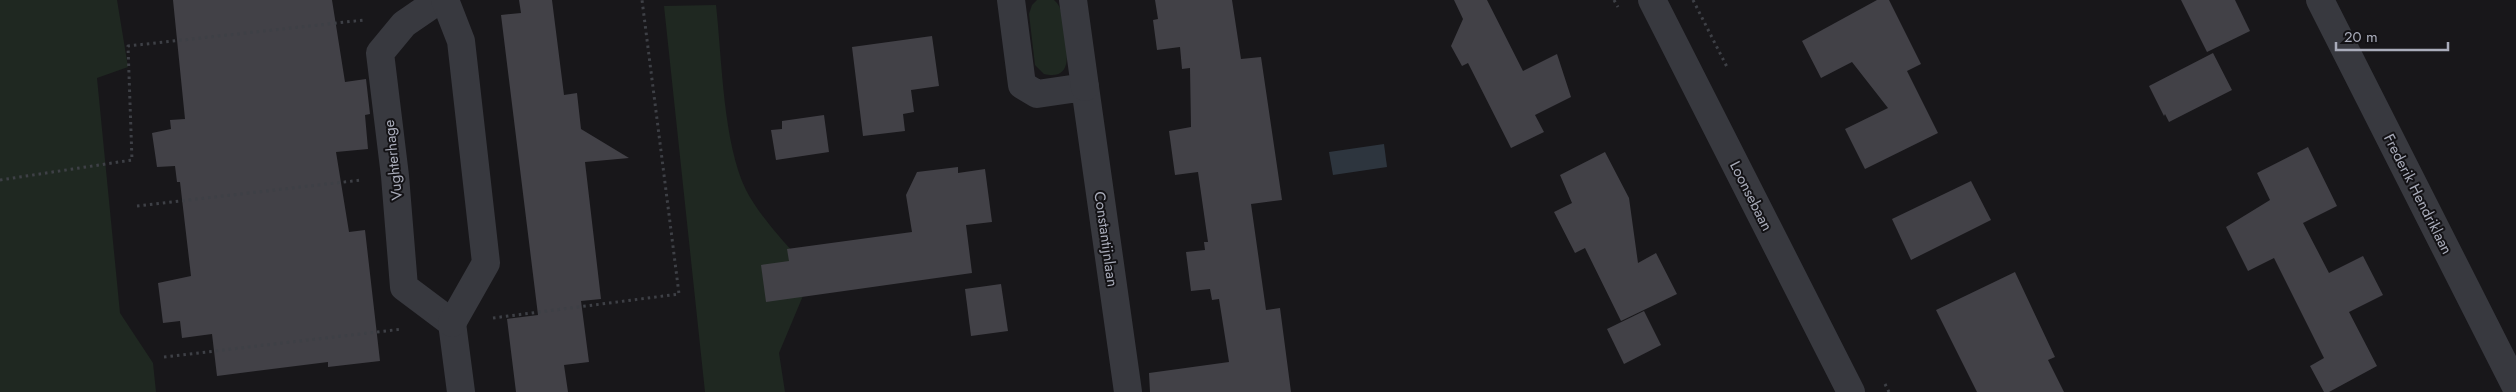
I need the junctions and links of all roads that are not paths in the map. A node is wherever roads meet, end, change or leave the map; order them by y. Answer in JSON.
{"nodes":[{"id":1,"x":439,"y":0,"type":"edge"},
{"id":2,"x":445,"y":0,"type":"edge"},
{"id":3,"x":1011,"y":0,"type":"edge"},
{"id":4,"x":1073,"y":0,"type":"edge"},
{"id":5,"x":1652,"y":0,"type":"edge"},
{"id":6,"x":2320,"y":0,"type":"edge"},
{"id":7,"x":1085,"y":87,"type":"junction"},
{"id":8,"x":452,"y":323,"type":"junction"},
{"id":9,"x":2516,"y":388,"type":"edge"},
{"id":10,"x":461,"y":392,"type":"edge"},
{"id":11,"x":1128,"y":392,"type":"edge"},
{"id":12,"x":1851,"y":392,"type":"edge"}],
"edges":[{"from":1,"to":8,"type":"street","name":"Vughterhage"},
{"from":2,"to":8,"type":"street"},
{"from":3,"to":7,"type":"street"},
{"from":4,"to":7,"type":"street","name":"Constantijnlaan"},
{"from":5,"to":12,"type":"street","name":"Loonsebaan"},
{"from":6,"to":9,"type":"street","name":"Frederik Hendriklaan"},
{"from":7,"to":11,"type":"street","name":"Constantijnlaan"},
{"from":8,"to":10,"type":"street"}]}
